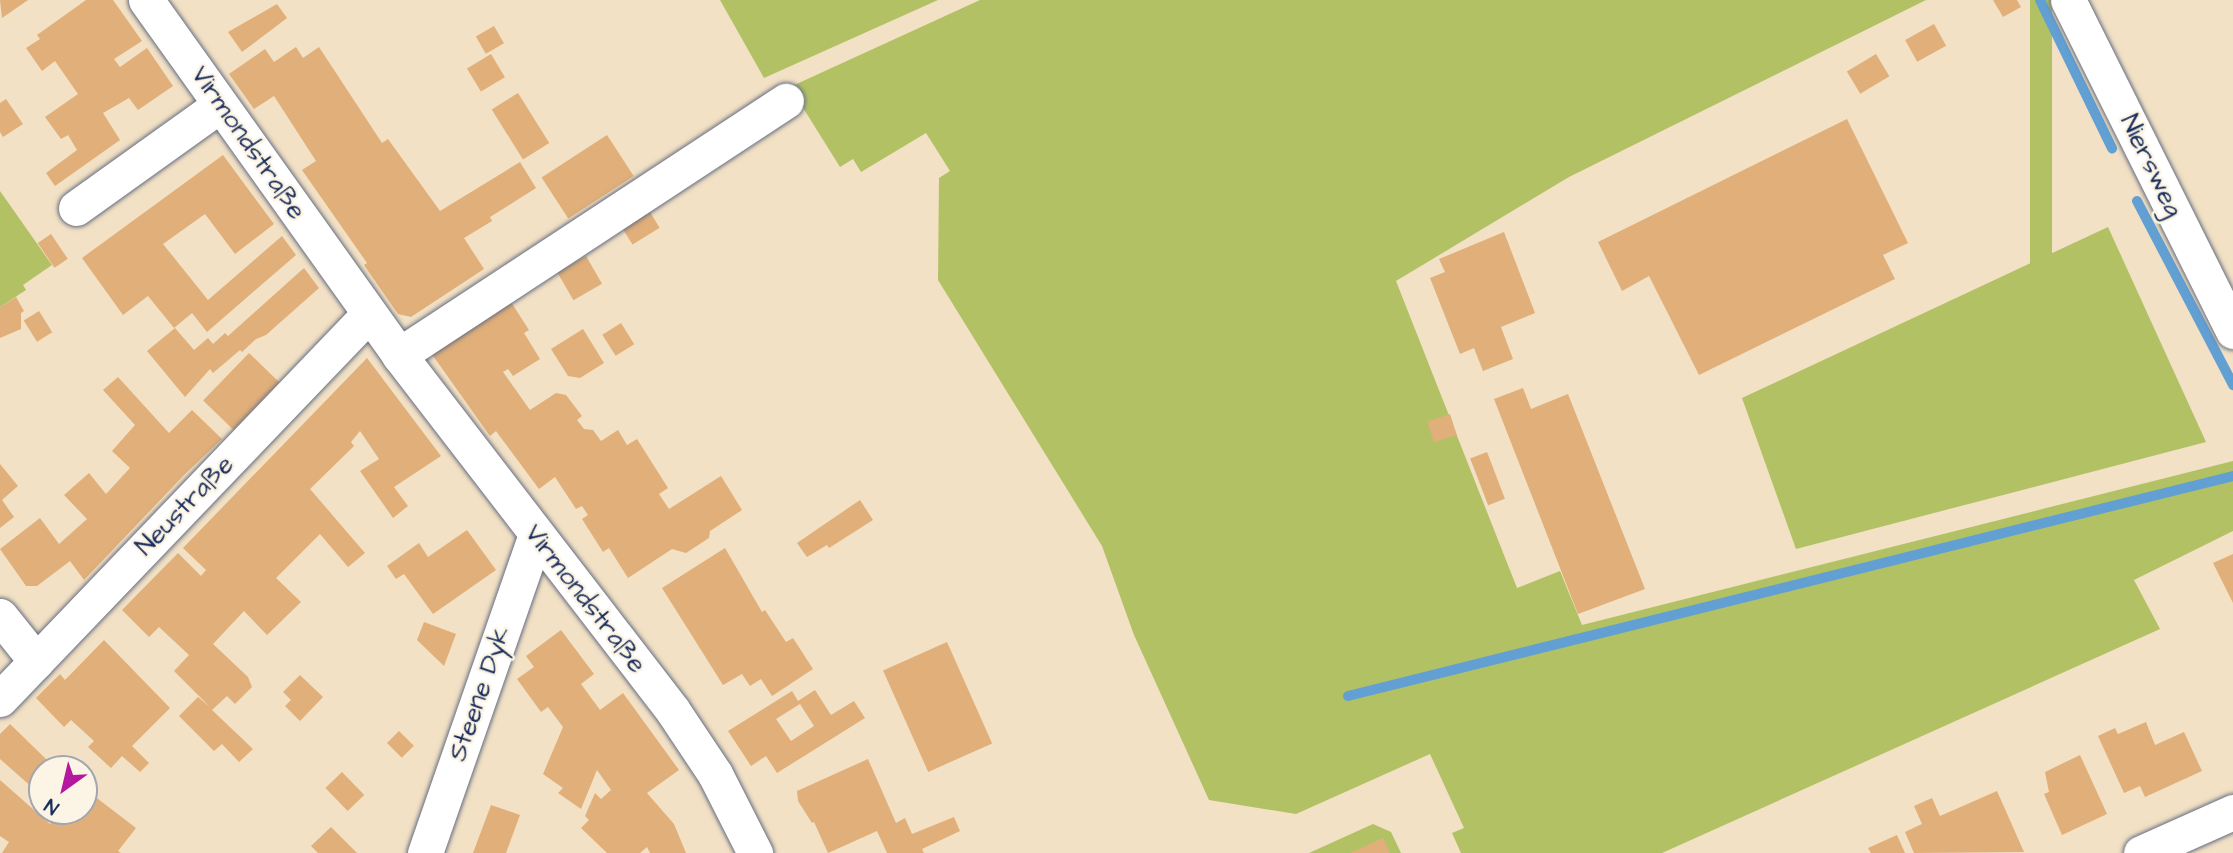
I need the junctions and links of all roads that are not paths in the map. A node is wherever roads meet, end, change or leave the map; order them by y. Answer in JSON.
{"nodes":[{"id":1,"x":146,"y":0,"type":"edge"},
{"id":2,"x":2068,"y":0,"type":"edge"},
{"id":3,"x":786,"y":101,"type":"dead end"},
{"id":4,"x":220,"y":105,"type":"junction"},
{"id":5,"x":76,"y":208,"type":"dead end"},
{"id":6,"x":369,"y":314,"type":"junction"},
{"id":7,"x":2233,"y":331,"type":"edge"},
{"id":8,"x":399,"y":355,"type":"junction"},
{"id":9,"x":536,"y":535,"type":"junction"},
{"id":10,"x":0,"y":616,"type":"edge"},
{"id":11,"x":36,"y":662,"type":"junction"},
{"id":12,"x":0,"y":699,"type":"edge"},
{"id":13,"x":2233,"y":811,"type":"edge"},
{"id":14,"x":425,"y":853,"type":"edge"},
{"id":15,"x":755,"y":853,"type":"edge"},
{"id":16,"x":2141,"y":853,"type":"edge"}],
"edges":[{"from":1,"to":4,"type":"street","name":"Virmondstraße"},
{"from":2,"to":7,"type":"street","name":"Niersweg"},
{"from":3,"to":8,"type":"street"},
{"from":4,"to":5,"type":"street"},
{"from":4,"to":6,"type":"street","name":"Virmondstraße"},
{"from":6,"to":8,"type":"street","name":"Virmondstraße"},
{"from":6,"to":11,"type":"street","name":"Neustraße"},
{"from":8,"to":9,"type":"street","name":"Virmondstraße"},
{"from":9,"to":14,"type":"street","name":"Steene Dyk"},
{"from":9,"to":15,"type":"street","name":"Virmondstraße"},
{"from":10,"to":11,"type":"street"},
{"from":11,"to":12,"type":"street","name":"Neustraße"},
{"from":13,"to":16,"type":"street"}]}
